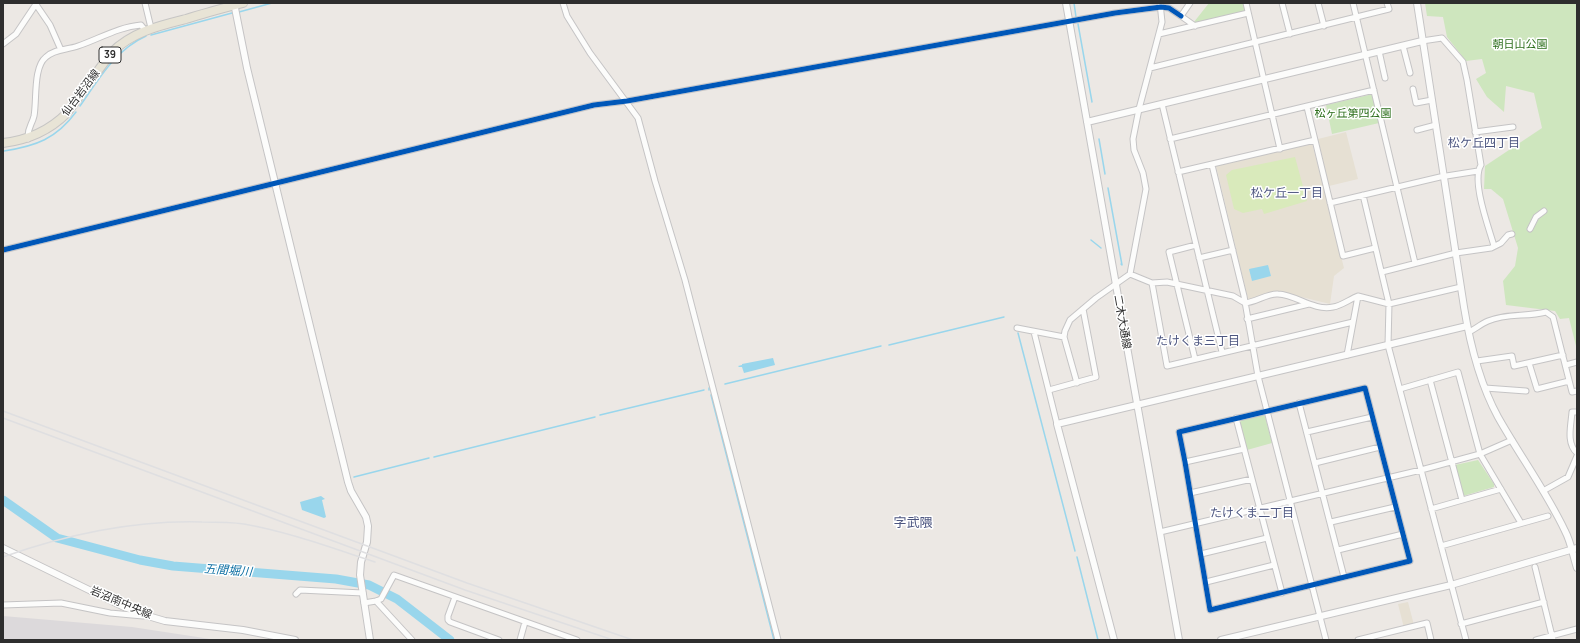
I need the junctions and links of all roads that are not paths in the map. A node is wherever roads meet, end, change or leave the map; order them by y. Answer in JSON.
{"nodes":[{"id":1,"x":35,"y":3,"type":"edge"},
{"id":2,"x":145,"y":3,"type":"edge"},
{"id":3,"x":243,"y":3,"type":"edge"},
{"id":4,"x":563,"y":3,"type":"edge"},
{"id":5,"x":1066,"y":3,"type":"edge"},
{"id":6,"x":1190,"y":3,"type":"edge"},
{"id":7,"x":1246,"y":3,"type":"edge"},
{"id":8,"x":1282,"y":3,"type":"edge"},
{"id":9,"x":1318,"y":3,"type":"edge"},
{"id":10,"x":1353,"y":3,"type":"edge"},
{"id":11,"x":1388,"y":3,"type":"edge"},
{"id":12,"x":1417,"y":3,"type":"edge"},
{"id":13,"x":234,"y":4,"type":"edge"},
{"id":14,"x":1161,"y":5,"type":"edge"},
{"id":15,"x":1248,"y":13,"type":"junction"},
{"id":16,"x":1180,"y":16,"type":"junction"},
{"id":17,"x":1356,"y":18,"type":"junction"},
{"id":18,"x":1070,"y":22,"type":"junction"},
{"id":19,"x":1194,"y":26,"type":"junction"},
{"id":20,"x":1324,"y":26,"type":"junction"},
{"id":21,"x":148,"y":29,"type":"junction"},
{"id":22,"x":1159,"y":34,"type":"junction"},
{"id":23,"x":1290,"y":34,"type":"junction"},
{"id":24,"x":1422,"y":41,"type":"junction"},
{"id":25,"x":1255,"y":42,"type":"junction"},
{"id":26,"x":3,"y":44,"type":"edge"},
{"id":27,"x":1403,"y":46,"type":"junction"},
{"id":28,"x":61,"y":50,"type":"junction"},
{"id":29,"x":1380,"y":51,"type":"junction"},
{"id":30,"x":1365,"y":54,"type":"junction"},
{"id":31,"x":1150,"y":68,"type":"junction"},
{"id":32,"x":1410,"y":73,"type":"dead end"},
{"id":33,"x":1385,"y":78,"type":"dead end"},
{"id":34,"x":1264,"y":79,"type":"junction"},
{"id":35,"x":1413,"y":89,"type":"dead end"},
{"id":36,"x":1374,"y":90,"type":"junction"},
{"id":37,"x":1432,"y":100,"type":"junction"},
{"id":38,"x":626,"y":101,"type":"junction"},
{"id":39,"x":1162,"y":104,"type":"junction"},
{"id":40,"x":1307,"y":107,"type":"junction"},
{"id":41,"x":1139,"y":109,"type":"junction"},
{"id":42,"x":1272,"y":115,"type":"junction"},
{"id":43,"x":1087,"y":122,"type":"junction"},
{"id":44,"x":1436,"y":125,"type":"junction"},
{"id":45,"x":1513,"y":127,"type":"dead end"},
{"id":46,"x":1417,"y":130,"type":"dead end"},
{"id":47,"x":1475,"y":132,"type":"junction"},
{"id":48,"x":28,"y":139,"type":"junction"},
{"id":49,"x":1170,"y":139,"type":"junction"},
{"id":50,"x":1315,"y":140,"type":"junction"},
{"id":51,"x":3,"y":143,"type":"edge"},
{"id":52,"x":1280,"y":149,"type":"junction"},
{"id":53,"x":1212,"y":165,"type":"junction"},
{"id":54,"x":1478,"y":171,"type":"junction"},
{"id":55,"x":1178,"y":172,"type":"junction"},
{"id":56,"x":1443,"y":176,"type":"junction"},
{"id":57,"x":276,"y":182,"type":"junction"},
{"id":58,"x":1397,"y":186,"type":"junction"},
{"id":59,"x":1363,"y":195,"type":"junction"},
{"id":60,"x":1330,"y":203,"type":"junction"},
{"id":61,"x":1544,"y":211,"type":"dead end"},
{"id":62,"x":1530,"y":229,"type":"dead end"},
{"id":63,"x":1512,"y":234,"type":"dead end"},
{"id":64,"x":1196,"y":245,"type":"junction"},
{"id":65,"x":1494,"y":246,"type":"junction"},
{"id":66,"x":1375,"y":248,"type":"junction"},
{"id":67,"x":3,"y":250,"type":"edge"},
{"id":68,"x":1233,"y":250,"type":"junction"},
{"id":69,"x":1456,"y":253,"type":"junction"},
{"id":70,"x":1199,"y":258,"type":"junction"},
{"id":71,"x":1415,"y":263,"type":"junction"},
{"id":72,"x":1382,"y":272,"type":"junction"},
{"id":73,"x":1130,"y":274,"type":"junction"},
{"id":74,"x":1152,"y":283,"type":"junction"},
{"id":75,"x":1115,"y":284,"type":"junction"},
{"id":76,"x":1177,"y":284,"type":"junction"},
{"id":77,"x":1461,"y":287,"type":"junction"},
{"id":78,"x":1207,"y":291,"type":"junction"},
{"id":79,"x":1358,"y":296,"type":"junction"},
{"id":80,"x":1245,"y":303,"type":"junction"},
{"id":81,"x":1309,"y":304,"type":"junction"},
{"id":82,"x":1389,"y":304,"type":"junction"},
{"id":83,"x":1083,"y":309,"type":"junction"},
{"id":84,"x":1247,"y":320,"type":"junction"},
{"id":85,"x":1353,"y":322,"type":"junction"},
{"id":86,"x":1017,"y":328,"type":"dead end"},
{"id":87,"x":1468,"y":329,"type":"junction"},
{"id":88,"x":1034,"y":332,"type":"junction"},
{"id":89,"x":1064,"y":337,"type":"junction"},
{"id":90,"x":1388,"y":345,"type":"junction"},
{"id":91,"x":1252,"y":346,"type":"junction"},
{"id":92,"x":1222,"y":352,"type":"junction"},
{"id":93,"x":1347,"y":355,"type":"junction"},
{"id":94,"x":1563,"y":355,"type":"junction"},
{"id":95,"x":1195,"y":358,"type":"junction"},
{"id":96,"x":1477,"y":361,"type":"junction"},
{"id":97,"x":1577,"y":362,"type":"edge"},
{"id":98,"x":1530,"y":364,"type":"junction"},
{"id":99,"x":1566,"y":365,"type":"junction"},
{"id":100,"x":1258,"y":376,"type":"junction"},
{"id":101,"x":1430,"y":380,"type":"junction"},
{"id":102,"x":1569,"y":381,"type":"junction"},
{"id":103,"x":1077,"y":383,"type":"junction"},
{"id":104,"x":1485,"y":388,"type":"junction"},
{"id":105,"x":1400,"y":389,"type":"junction"},
{"id":106,"x":1049,"y":390,"type":"junction"},
{"id":107,"x":1526,"y":391,"type":"dead end"},
{"id":108,"x":1577,"y":391,"type":"edge"},
{"id":109,"x":1299,"y":403,"type":"junction"},
{"id":110,"x":1137,"y":405,"type":"junction"},
{"id":111,"x":1266,"y":410,"type":"junction"},
{"id":112,"x":1577,"y":412,"type":"edge"},
{"id":113,"x":1372,"y":417,"type":"junction"},
{"id":114,"x":1236,"y":418,"type":"junction"},
{"id":115,"x":1057,"y":424,"type":"junction"},
{"id":116,"x":1307,"y":432,"type":"junction"},
{"id":117,"x":1512,"y":440,"type":"junction"},
{"id":118,"x":1380,"y":447,"type":"junction"},
{"id":119,"x":1244,"y":449,"type":"junction"},
{"id":120,"x":1480,"y":454,"type":"junction"},
{"id":121,"x":1577,"y":455,"type":"edge"},
{"id":122,"x":1185,"y":462,"type":"junction"},
{"id":123,"x":1451,"y":462,"type":"junction"},
{"id":124,"x":1315,"y":463,"type":"junction"},
{"id":125,"x":1421,"y":470,"type":"junction"},
{"id":126,"x":1388,"y":478,"type":"junction"},
{"id":127,"x":1252,"y":479,"type":"junction"},
{"id":128,"x":1501,"y":489,"type":"junction"},
{"id":129,"x":1544,"y":491,"type":"junction"},
{"id":130,"x":1190,"y":493,"type":"junction"},
{"id":131,"x":1322,"y":493,"type":"junction"},
{"id":132,"x":1462,"y":500,"type":"junction"},
{"id":133,"x":1290,"y":502,"type":"junction"},
{"id":134,"x":1395,"y":507,"type":"junction"},
{"id":135,"x":1260,"y":509,"type":"junction"},
{"id":136,"x":1431,"y":509,"type":"junction"},
{"id":137,"x":1548,"y":516,"type":"dead end"},
{"id":138,"x":1331,"y":522,"type":"junction"},
{"id":139,"x":1521,"y":523,"type":"junction"},
{"id":140,"x":1196,"y":524,"type":"junction"},
{"id":141,"x":1160,"y":532,"type":"junction"},
{"id":142,"x":1403,"y":534,"type":"junction"},
{"id":143,"x":1267,"y":538,"type":"junction"},
{"id":144,"x":1441,"y":546,"type":"junction"},
{"id":145,"x":3,"y":548,"type":"edge"},
{"id":146,"x":1574,"y":549,"type":"edge"},
{"id":147,"x":1338,"y":550,"type":"junction"},
{"id":148,"x":1201,"y":554,"type":"junction"},
{"id":149,"x":1274,"y":565,"type":"junction"},
{"id":150,"x":1535,"y":567,"type":"dead end"},
{"id":151,"x":1577,"y":568,"type":"edge"},
{"id":152,"x":1344,"y":577,"type":"junction"},
{"id":153,"x":1206,"y":582,"type":"junction"},
{"id":154,"x":1312,"y":585,"type":"junction"},
{"id":155,"x":1451,"y":585,"type":"junction"},
{"id":156,"x":363,"y":591,"type":"junction"},
{"id":157,"x":1282,"y":592,"type":"junction"},
{"id":158,"x":296,"y":594,"type":"dead end"},
{"id":159,"x":455,"y":597,"type":"junction"},
{"id":160,"x":378,"y":600,"type":"junction"},
{"id":161,"x":1544,"y":602,"type":"junction"},
{"id":162,"x":364,"y":603,"type":"junction"},
{"id":163,"x":3,"y":605,"type":"edge"},
{"id":164,"x":148,"y":616,"type":"junction"},
{"id":165,"x":1320,"y":616,"type":"junction"},
{"id":166,"x":525,"y":622,"type":"junction"},
{"id":167,"x":1461,"y":624,"type":"junction"},
{"id":168,"x":1577,"y":629,"type":"edge"},
{"id":169,"x":1552,"y":638,"type":"edge"},
{"id":170,"x":295,"y":640,"type":"edge"},
{"id":171,"x":370,"y":640,"type":"edge"},
{"id":172,"x":412,"y":640,"type":"edge"},
{"id":173,"x":497,"y":640,"type":"edge"},
{"id":174,"x":520,"y":640,"type":"edge"},
{"id":175,"x":577,"y":640,"type":"edge"},
{"id":176,"x":778,"y":640,"type":"edge"},
{"id":177,"x":1114,"y":640,"type":"edge"},
{"id":178,"x":1179,"y":640,"type":"edge"},
{"id":179,"x":1221,"y":640,"type":"edge"},
{"id":180,"x":1326,"y":640,"type":"edge"},
{"id":181,"x":1360,"y":640,"type":"edge"},
{"id":182,"x":1431,"y":640,"type":"edge"},
{"id":183,"x":1466,"y":640,"type":"edge"},
{"id":184,"x":1536,"y":640,"type":"edge"}],
"edges":[{"from":1,"to":26,"type":"street"},
{"from":1,"to":28,"type":"street"},
{"from":2,"to":21,"type":"street"},
{"from":3,"to":13,"type":"main road","name":"仙台岩沼線","number":"39"},
{"from":4,"to":38,"type":"street"},
{"from":5,"to":18,"type":"street","name":"二木大通線"},
{"from":6,"to":16,"type":"street"},
{"from":7,"to":15,"type":"street"},
{"from":8,"to":23,"type":"street"},
{"from":9,"to":20,"type":"street"},
{"from":10,"to":17,"type":"street"},
{"from":11,"to":17,"type":"street"},
{"from":12,"to":24,"type":"street"},
{"from":13,"to":21,"type":"main road","name":"仙台岩沼線","number":"39"},
{"from":13,"to":57,"type":"street"},
{"from":14,"to":16,"type":"street"},
{"from":14,"to":18,"type":"street"},
{"from":14,"to":22,"type":"street"},
{"from":15,"to":19,"type":"street"},
{"from":15,"to":25,"type":"street"},
{"from":16,"to":19,"type":"street"},
{"from":17,"to":20,"type":"street"},
{"from":17,"to":30,"type":"street"},
{"from":18,"to":38,"type":"street"},
{"from":18,"to":43,"type":"street","name":"二木大通線"},
{"from":19,"to":22,"type":"street"},
{"from":20,"to":23,"type":"street"},
{"from":21,"to":28,"type":"street"},
{"from":21,"to":48,"type":"main road","name":"仙台岩沼線","number":"39"},
{"from":22,"to":31,"type":"street"},
{"from":23,"to":25,"type":"street"},
{"from":24,"to":27,"type":"street"},
{"from":24,"to":37,"type":"street"},
{"from":24,"to":47,"type":"street"},
{"from":25,"to":31,"type":"street"},
{"from":25,"to":34,"type":"street"},
{"from":27,"to":29,"type":"street"},
{"from":27,"to":32,"type":"street"},
{"from":28,"to":48,"type":"street"},
{"from":29,"to":30,"type":"street"},
{"from":29,"to":33,"type":"street"},
{"from":30,"to":34,"type":"street"},
{"from":30,"to":36,"type":"street"},
{"from":31,"to":41,"type":"street"},
{"from":34,"to":39,"type":"street"},
{"from":34,"to":42,"type":"street"},
{"from":35,"to":37,"type":"street"},
{"from":36,"to":40,"type":"street"},
{"from":36,"to":58,"type":"street"},
{"from":37,"to":44,"type":"street"},
{"from":38,"to":57,"type":"street"},
{"from":38,"to":176,"type":"street"},
{"from":39,"to":41,"type":"street"},
{"from":39,"to":49,"type":"street"},
{"from":40,"to":42,"type":"street"},
{"from":40,"to":50,"type":"street"},
{"from":41,"to":43,"type":"street"},
{"from":41,"to":73,"type":"street"},
{"from":42,"to":49,"type":"street"},
{"from":42,"to":52,"type":"street"},
{"from":43,"to":75,"type":"street","name":"二木大通線"},
{"from":44,"to":46,"type":"street"},
{"from":44,"to":56,"type":"street"},
{"from":45,"to":47,"type":"street"},
{"from":47,"to":54,"type":"street"},
{"from":48,"to":51,"type":"main road","name":"仙台岩沼線","number":"39"},
{"from":49,"to":55,"type":"street"},
{"from":50,"to":52,"type":"street"},
{"from":50,"to":60,"type":"street"},
{"from":52,"to":53,"type":"street"},
{"from":53,"to":55,"type":"street"},
{"from":53,"to":68,"type":"street"},
{"from":54,"to":56,"type":"street"},
{"from":54,"to":65,"type":"street"},
{"from":55,"to":64,"type":"street"},
{"from":56,"to":58,"type":"street"},
{"from":56,"to":69,"type":"street"},
{"from":57,"to":67,"type":"street"},
{"from":57,"to":156,"type":"street"},
{"from":58,"to":59,"type":"street"},
{"from":58,"to":71,"type":"street"},
{"from":59,"to":60,"type":"street"},
{"from":59,"to":66,"type":"street"},
{"from":60,"to":66,"type":"street"},
{"from":61,"to":62,"type":"street"},
{"from":63,"to":65,"type":"street"},
{"from":64,"to":70,"type":"street"},
{"from":64,"to":76,"type":"street"},
{"from":65,"to":69,"type":"street"},
{"from":66,"to":72,"type":"street"},
{"from":68,"to":70,"type":"street"},
{"from":68,"to":80,"type":"street"},
{"from":69,"to":71,"type":"street"},
{"from":69,"to":77,"type":"street"},
{"from":70,"to":78,"type":"street"},
{"from":71,"to":72,"type":"street"},
{"from":72,"to":82,"type":"street"},
{"from":73,"to":74,"type":"street"},
{"from":73,"to":75,"type":"street"},
{"from":74,"to":76,"type":"street"},
{"from":74,"to":95,"type":"street"},
{"from":75,"to":83,"type":"street"},
{"from":75,"to":110,"type":"street","name":"二木大通線"},
{"from":76,"to":78,"type":"street"},
{"from":76,"to":95,"type":"street"},
{"from":77,"to":82,"type":"street"},
{"from":77,"to":87,"type":"street"},
{"from":78,"to":80,"type":"street"},
{"from":78,"to":92,"type":"street"},
{"from":79,"to":81,"type":"street"},
{"from":79,"to":82,"type":"street"},
{"from":79,"to":85,"type":"street"},
{"from":80,"to":81,"type":"street"},
{"from":80,"to":84,"type":"street"},
{"from":81,"to":84,"type":"street"},
{"from":82,"to":90,"type":"street"},
{"from":83,"to":89,"type":"street"},
{"from":83,"to":103,"type":"street"},
{"from":84,"to":91,"type":"street"},
{"from":85,"to":91,"type":"street"},
{"from":85,"to":93,"type":"street"},
{"from":86,"to":88,"type":"street"},
{"from":87,"to":90,"type":"street"},
{"from":87,"to":94,"type":"street"},
{"from":87,"to":96,"type":"street"},
{"from":88,"to":89,"type":"street"},
{"from":88,"to":106,"type":"street"},
{"from":89,"to":103,"type":"street"},
{"from":90,"to":93,"type":"street"},
{"from":90,"to":105,"type":"street"},
{"from":91,"to":92,"type":"street"},
{"from":91,"to":100,"type":"street"},
{"from":92,"to":95,"type":"street"},
{"from":93,"to":100,"type":"street"},
{"from":94,"to":98,"type":"street"},
{"from":94,"to":99,"type":"street"},
{"from":96,"to":98,"type":"street"},
{"from":96,"to":104,"type":"street"},
{"from":97,"to":99,"type":"street"},
{"from":98,"to":102,"type":"street"},
{"from":99,"to":102,"type":"street"},
{"from":100,"to":110,"type":"street"},
{"from":100,"to":111,"type":"street"},
{"from":101,"to":105,"type":"street"},
{"from":101,"to":120,"type":"street"},
{"from":101,"to":123,"type":"street"},
{"from":102,"to":108,"type":"street"},
{"from":103,"to":106,"type":"street"},
{"from":104,"to":107,"type":"street"},
{"from":104,"to":117,"type":"street"},
{"from":105,"to":125,"type":"street"},
{"from":106,"to":115,"type":"street"},
{"from":109,"to":111,"type":"street"},
{"from":109,"to":113,"type":"street"},
{"from":109,"to":116,"type":"street"},
{"from":110,"to":115,"type":"street"},
{"from":110,"to":141,"type":"street","name":"二木大通線"},
{"from":111,"to":114,"type":"street"},
{"from":111,"to":133,"type":"street"},
{"from":112,"to":121,"type":"street"},
{"from":113,"to":116,"type":"street"},
{"from":113,"to":118,"type":"street"},
{"from":114,"to":119,"type":"street"},
{"from":114,"to":122,"type":"street"},
{"from":115,"to":177,"type":"street"},
{"from":116,"to":124,"type":"street"},
{"from":117,"to":120,"type":"street"},
{"from":117,"to":129,"type":"street"},
{"from":118,"to":124,"type":"street"},
{"from":118,"to":126,"type":"street"},
{"from":119,"to":122,"type":"street"},
{"from":119,"to":127,"type":"street"},
{"from":120,"to":123,"type":"street"},
{"from":120,"to":128,"type":"street"},
{"from":121,"to":129,"type":"street"},
{"from":122,"to":130,"type":"street"},
{"from":123,"to":125,"type":"street"},
{"from":123,"to":132,"type":"street"},
{"from":124,"to":131,"type":"street"},
{"from":125,"to":126,"type":"street"},
{"from":125,"to":136,"type":"street"},
{"from":126,"to":131,"type":"street"},
{"from":126,"to":134,"type":"street"},
{"from":127,"to":130,"type":"street"},
{"from":127,"to":135,"type":"street"},
{"from":128,"to":132,"type":"street"},
{"from":128,"to":139,"type":"street"},
{"from":129,"to":146,"type":"street"},
{"from":130,"to":140,"type":"street"},
{"from":131,"to":133,"type":"street"},
{"from":131,"to":138,"type":"street"},
{"from":132,"to":136,"type":"street"},
{"from":133,"to":135,"type":"street"},
{"from":133,"to":154,"type":"street"},
{"from":134,"to":138,"type":"street"},
{"from":134,"to":142,"type":"street"},
{"from":135,"to":140,"type":"street"},
{"from":135,"to":143,"type":"street"},
{"from":136,"to":144,"type":"street"},
{"from":137,"to":139,"type":"street"},
{"from":138,"to":147,"type":"street"},
{"from":139,"to":144,"type":"street"},
{"from":140,"to":141,"type":"street"},
{"from":140,"to":148,"type":"street"},
{"from":141,"to":178,"type":"street","name":"二木大通線"},
{"from":142,"to":147,"type":"street"},
{"from":142,"to":152,"type":"street"},
{"from":143,"to":148,"type":"street"},
{"from":143,"to":149,"type":"street"},
{"from":144,"to":155,"type":"street"},
{"from":145,"to":164,"type":"street","name":"岩沼南中央線"},
{"from":146,"to":151,"type":"street"},
{"from":146,"to":155,"type":"street"},
{"from":147,"to":152,"type":"street"},
{"from":148,"to":153,"type":"street"},
{"from":149,"to":153,"type":"street"},
{"from":149,"to":157,"type":"street"},
{"from":150,"to":161,"type":"street"},
{"from":152,"to":154,"type":"street"},
{"from":153,"to":157,"type":"street"},
{"from":154,"to":157,"type":"street"},
{"from":154,"to":165,"type":"street"},
{"from":155,"to":165,"type":"street"},
{"from":155,"to":167,"type":"street"},
{"from":156,"to":158,"type":"street"},
{"from":156,"to":162,"type":"street"},
{"from":159,"to":160,"type":"street"},
{"from":159,"to":166,"type":"street"},
{"from":159,"to":173,"type":"street"},
{"from":160,"to":162,"type":"street"},
{"from":160,"to":172,"type":"street"},
{"from":161,"to":167,"type":"street"},
{"from":161,"to":169,"type":"street"},
{"from":162,"to":171,"type":"street"},
{"from":163,"to":164,"type":"street"},
{"from":164,"to":170,"type":"street","name":"岩沼南中央線"},
{"from":165,"to":179,"type":"street"},
{"from":165,"to":180,"type":"street"},
{"from":166,"to":174,"type":"street"},
{"from":166,"to":175,"type":"street"},
{"from":167,"to":183,"type":"street"},
{"from":168,"to":169,"type":"street"},
{"from":169,"to":184,"type":"street"},
{"from":181,"to":182,"type":"street"}]}
